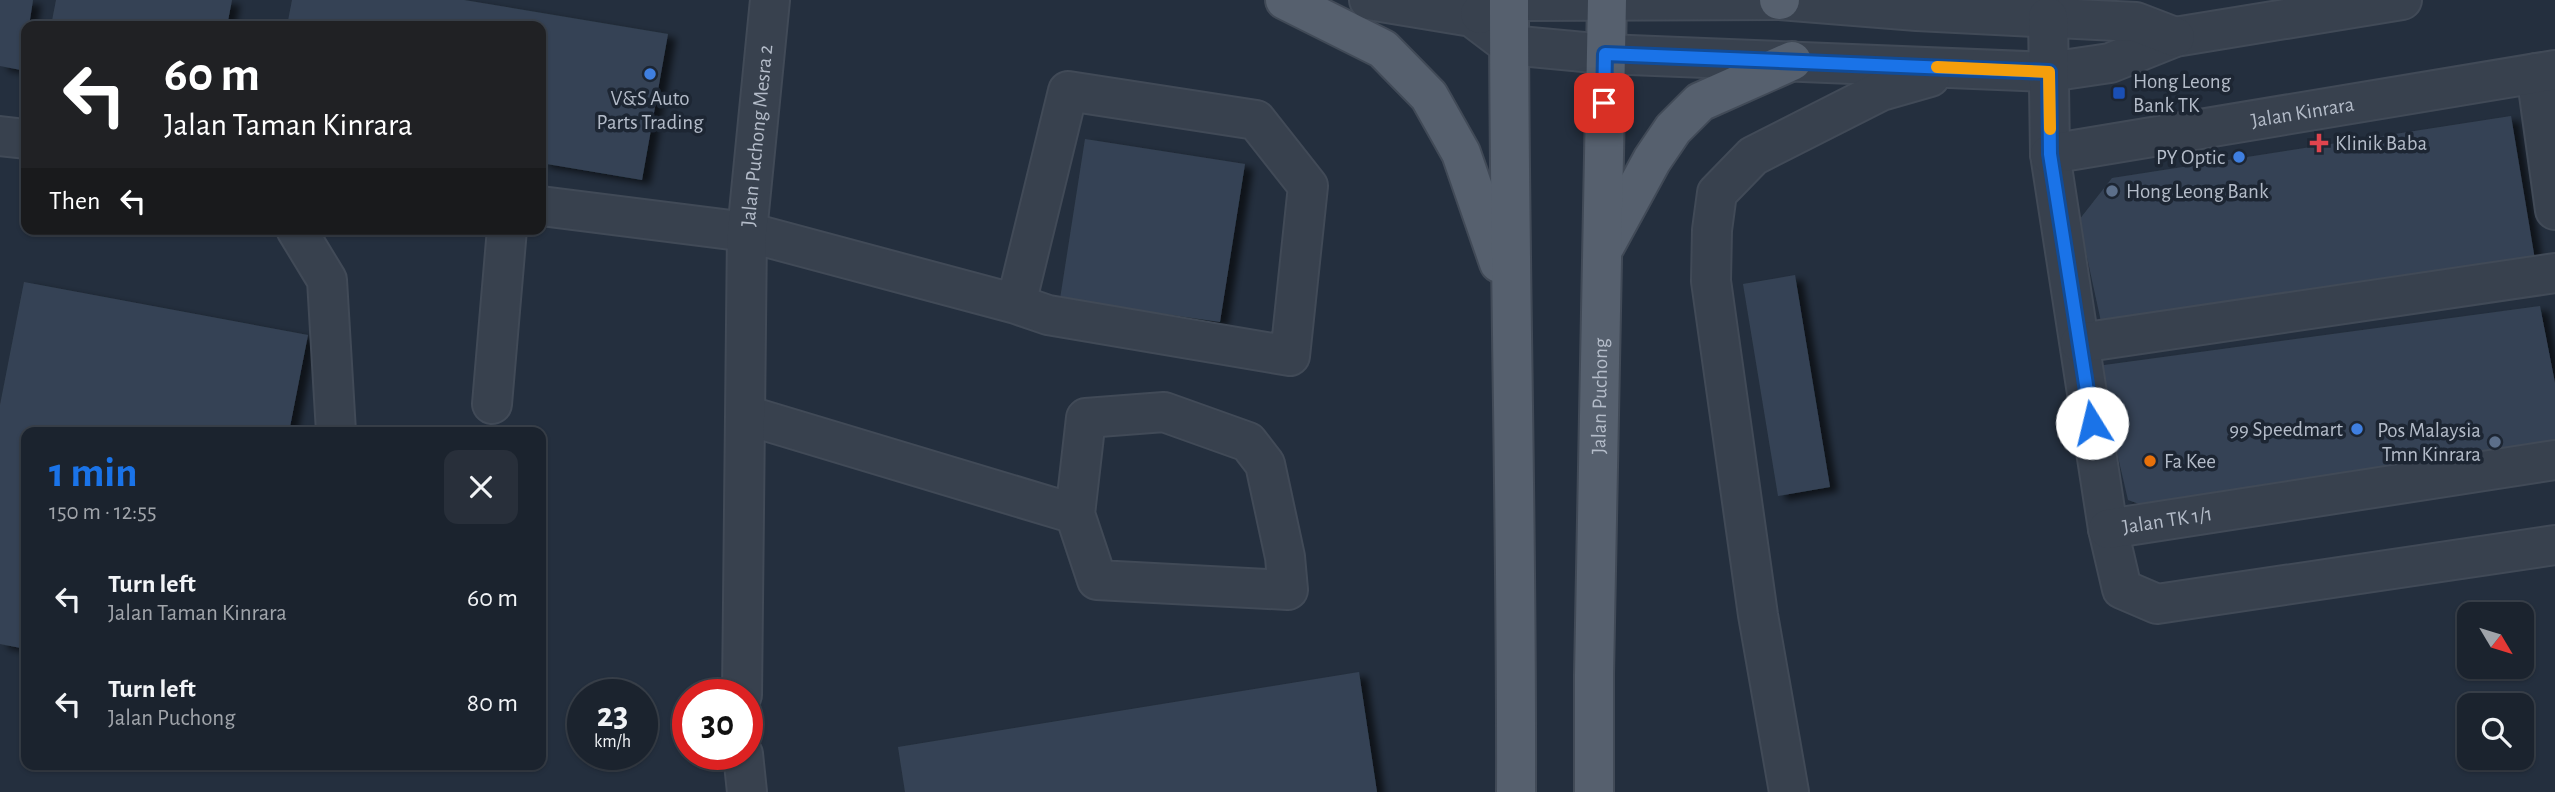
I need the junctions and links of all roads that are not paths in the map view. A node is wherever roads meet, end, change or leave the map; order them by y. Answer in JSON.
{"nodes":[{"id":1,"x":1285,"y":0,"type":"edge"},
{"id":2,"x":1369,"y":0,"type":"edge"},
{"id":3,"x":1509,"y":0,"type":"edge"},
{"id":4,"x":1607,"y":0,"type":"edge"},
{"id":5,"x":1780,"y":0,"type":"edge"},
{"id":6,"x":2402,"y":0,"type":"edge"},
{"id":7,"x":760,"y":1,"type":"edge"},
{"id":8,"x":1915,"y":6,"type":"edge"},
{"id":9,"x":1472,"y":17,"type":"junction"},
{"id":10,"x":2048,"y":17,"type":"junction"},
{"id":11,"x":2175,"y":37,"type":"junction"},
{"id":12,"x":1509,"y":45,"type":"junction"},
{"id":13,"x":1605,"y":54,"type":"junction"},
{"id":14,"x":1792,"y":61,"type":"junction"},
{"id":15,"x":1959,"y":68,"type":"junction"},
{"id":16,"x":2545,"y":71,"type":"edge"},
{"id":17,"x":2049,"y":72,"type":"junction"},
{"id":18,"x":0,"y":136,"type":"edge"},
{"id":19,"x":21,"y":138,"type":"edge"},
{"id":20,"x":2050,"y":154,"type":"junction"},
{"id":21,"x":546,"y":207,"type":"edge"},
{"id":22,"x":2555,"y":210,"type":"edge"},
{"id":23,"x":747,"y":232,"type":"junction"},
{"id":24,"x":300,"y":235,"type":"edge"},
{"id":25,"x":506,"y":235,"type":"edge"},
{"id":26,"x":1601,"y":252,"type":"junction"},
{"id":27,"x":2555,"y":273,"type":"edge"},
{"id":28,"x":1510,"y":294,"type":"junction"},
{"id":29,"x":1016,"y":304,"type":"junction"},
{"id":30,"x":2080,"y":343,"type":"junction"},
{"id":31,"x":492,"y":404,"type":"dead end"},
{"id":32,"x":746,"y":415,"type":"junction"},
{"id":33,"x":336,"y":427,"type":"edge"},
{"id":34,"x":2555,"y":460,"type":"edge"},
{"id":35,"x":1075,"y":514,"type":"junction"},
{"id":36,"x":2108,"y":529,"type":"junction"},
{"id":37,"x":2555,"y":545,"type":"edge"},
{"id":38,"x":742,"y":679,"type":"edge"},
{"id":39,"x":745,"y":770,"type":"edge"},
{"id":40,"x":747,"y":792,"type":"edge"},
{"id":41,"x":1516,"y":792,"type":"edge"},
{"id":42,"x":1594,"y":792,"type":"edge"},
{"id":43,"x":1790,"y":792,"type":"edge"}],
"edges":[{"from":1,"to":28,"type":"main road"},
{"from":2,"to":9,"type":"street"},
{"from":3,"to":4,"type":"street"},
{"from":3,"to":9,"type":"street"},
{"from":3,"to":12,"type":"main road"},
{"from":4,"to":5,"type":"street"},
{"from":4,"to":13,"type":"main road","name":"Jalan Puchong"},
{"from":5,"to":8,"type":"street"},
{"from":6,"to":11,"type":"street"},
{"from":7,"to":23,"type":"street","name":"Jalan Puchong Mesra 2"},
{"from":8,"to":10,"type":"street"},
{"from":9,"to":12,"type":"street"},
{"from":10,"to":11,"type":"street"},
{"from":10,"to":17,"type":"street"},
{"from":11,"to":17,"type":"street"},
{"from":12,"to":13,"type":"street"},
{"from":12,"to":28,"type":"main road"},
{"from":13,"to":14,"type":"street"},
{"from":13,"to":26,"type":"main road","name":"Jalan Puchong"},
{"from":14,"to":15,"type":"street"},
{"from":14,"to":26,"type":"main road"},
{"from":15,"to":17,"type":"street"},
{"from":15,"to":43,"type":"street"},
{"from":16,"to":20,"type":"street","name":"Jalan Kinrara"},
{"from":16,"to":22,"type":"street"},
{"from":17,"to":20,"type":"street"},
{"from":18,"to":19,"type":"street"},
{"from":20,"to":30,"type":"street"},
{"from":21,"to":23,"type":"street","name":"Jalan Puchong Mesra 2"},
{"from":23,"to":29,"type":"street"},
{"from":23,"to":32,"type":"street"},
{"from":24,"to":33,"type":"street"},
{"from":25,"to":31,"type":"street"},
{"from":26,"to":42,"type":"main road","name":"Jalan Puchong"},
{"from":27,"to":30,"type":"street"},
{"from":28,"to":41,"type":"main road"},
{"from":29,"to":29,"type":"street"},
{"from":30,"to":36,"type":"street"},
{"from":32,"to":35,"type":"street"},
{"from":32,"to":38,"type":"street"},
{"from":34,"to":36,"type":"street","name":"Jalan TK 1/1"},
{"from":35,"to":35,"type":"street"},
{"from":36,"to":37,"type":"street","name":"Jalan TK 1/1"},
{"from":39,"to":40,"type":"street"}]}
